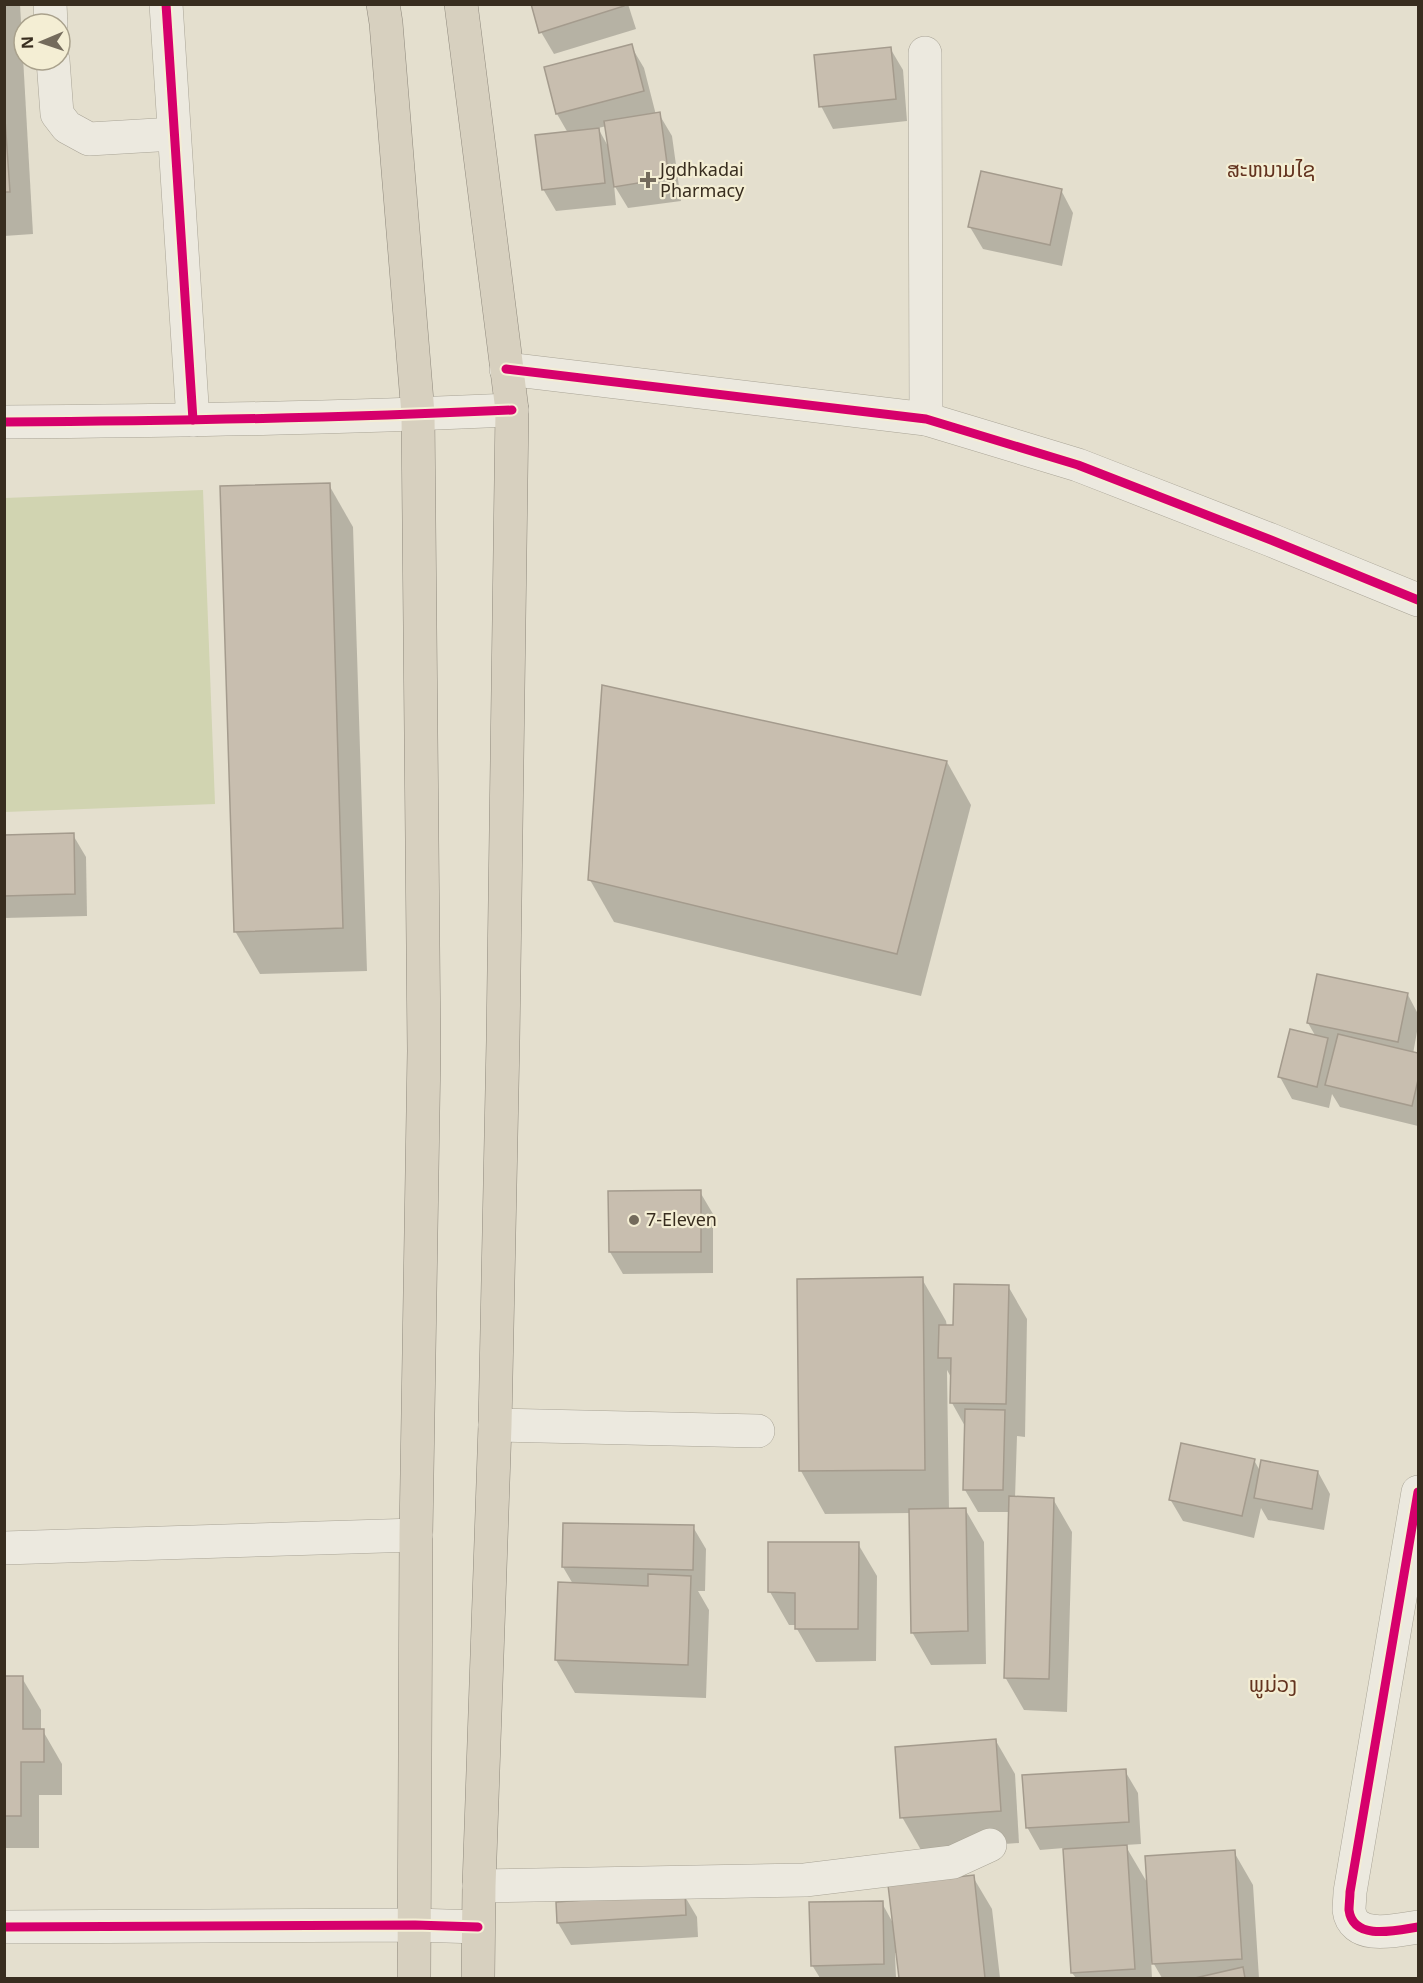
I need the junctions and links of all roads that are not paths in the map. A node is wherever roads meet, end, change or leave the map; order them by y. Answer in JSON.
{"nodes":[{"id":1,"x":166,"y":4,"type":"edge"},
{"id":2,"x":383,"y":4,"type":"edge"},
{"id":3,"x":461,"y":4,"type":"edge"},
{"id":4,"x":925,"y":53,"type":"dead end"},
{"id":5,"x":54,"y":72,"type":"edge"},
{"id":6,"x":174,"y":134,"type":"junction"},
{"id":7,"x":506,"y":369,"type":"junction"},
{"id":8,"x":512,"y":410,"type":"junction"},
{"id":9,"x":418,"y":414,"type":"junction"},
{"id":10,"x":926,"y":419,"type":"junction"},
{"id":11,"x":193,"y":420,"type":"junction"},
{"id":12,"x":4,"y":422,"type":"edge"},
{"id":13,"x":1419,"y":600,"type":"edge"},
{"id":14,"x":495,"y":1425,"type":"junction"},
{"id":15,"x":758,"y":1431,"type":"dead end"},
{"id":16,"x":1419,"y":1492,"type":"edge"},
{"id":17,"x":416,"y":1535,"type":"junction"},
{"id":18,"x":1414,"y":1544,"type":"edge"},
{"id":19,"x":4,"y":1548,"type":"edge"},
{"id":20,"x":990,"y":1845,"type":"dead end"},
{"id":21,"x":479,"y":1886,"type":"junction"},
{"id":22,"x":415,"y":1925,"type":"junction"},
{"id":23,"x":4,"y":1927,"type":"edge"},
{"id":24,"x":478,"y":1927,"type":"junction"},
{"id":25,"x":1419,"y":1927,"type":"edge"},
{"id":26,"x":414,"y":1978,"type":"edge"},
{"id":27,"x":477,"y":1978,"type":"edge"}],
"edges":[{"from":1,"to":6,"type":"street"},
{"from":2,"to":9,"type":"highway"},
{"from":3,"to":7,"type":"highway"},
{"from":4,"to":10,"type":"street"},
{"from":5,"to":6,"type":"street"},
{"from":6,"to":11,"type":"street"},
{"from":7,"to":8,"type":"highway"},
{"from":7,"to":10,"type":"street"},
{"from":8,"to":9,"type":"street"},
{"from":8,"to":14,"type":"highway"},
{"from":9,"to":11,"type":"street"},
{"from":9,"to":17,"type":"highway"},
{"from":10,"to":13,"type":"street"},
{"from":11,"to":12,"type":"street"},
{"from":14,"to":15,"type":"street"},
{"from":14,"to":21,"type":"highway"},
{"from":16,"to":18,"type":"street"},
{"from":17,"to":19,"type":"street"},
{"from":17,"to":22,"type":"highway"},
{"from":18,"to":25,"type":"street"},
{"from":20,"to":21,"type":"street"},
{"from":21,"to":24,"type":"highway"},
{"from":22,"to":23,"type":"street"},
{"from":22,"to":24,"type":"street"},
{"from":22,"to":26,"type":"highway"},
{"from":24,"to":27,"type":"highway"}]}
